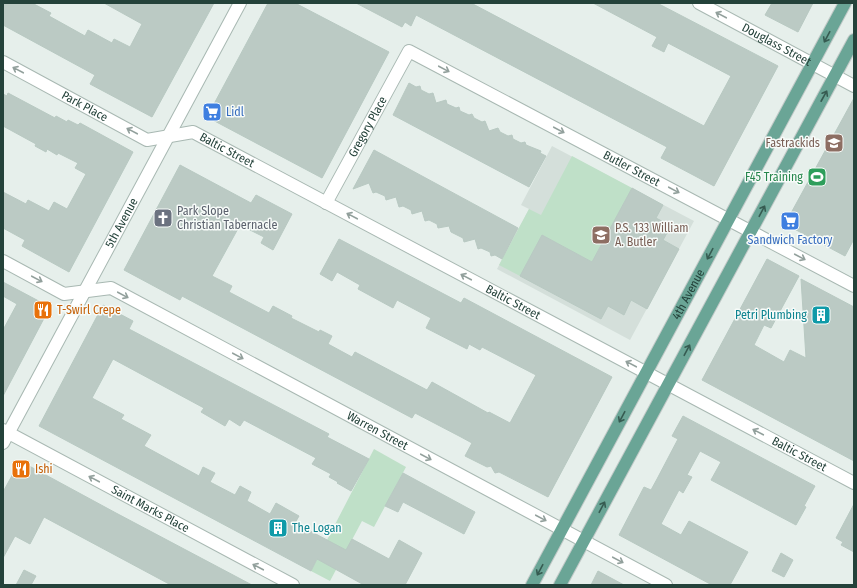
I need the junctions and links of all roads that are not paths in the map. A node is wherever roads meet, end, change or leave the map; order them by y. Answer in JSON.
{"nodes":[{"id":1,"x":240,"y":3,"type":"edge"},
{"id":2,"x":699,"y":3,"type":"edge"},
{"id":3,"x":845,"y":3,"type":"edge"},
{"id":4,"x":854,"y":40,"type":"edge"},
{"id":5,"x":409,"y":51,"type":"joint"},
{"id":6,"x":3,"y":62,"type":"edge"},
{"id":7,"x":812,"y":64,"type":"junction"},
{"id":8,"x":835,"y":76,"type":"junction"},
{"id":9,"x":854,"y":86,"type":"edge"},
{"id":10,"x":169,"y":136,"type":"junction"},
{"id":11,"x":326,"y":203,"type":"junction"},
{"id":12,"x":729,"y":219,"type":"junction"},
{"id":13,"x":751,"y":231,"type":"junction"},
{"id":14,"x":3,"y":261,"type":"edge"},
{"id":15,"x":854,"y":286,"type":"edge"},
{"id":16,"x":86,"y":290,"type":"junction"},
{"id":17,"x":646,"y":373,"type":"junction"},
{"id":18,"x":669,"y":384,"type":"junction"},
{"id":19,"x":5,"y":436,"type":"edge"},
{"id":20,"x":854,"y":483,"type":"edge"},
{"id":21,"x":562,"y":530,"type":"junction"},
{"id":22,"x":584,"y":541,"type":"junction"},
{"id":23,"x":292,"y":585,"type":"edge"},
{"id":24,"x":532,"y":585,"type":"edge"},
{"id":25,"x":560,"y":585,"type":"edge"},
{"id":26,"x":666,"y":585,"type":"edge"}],
"edges":[{"from":1,"to":10,"type":"street","name":"5th Avenue"},
{"from":7,"to":2,"type":"street","name":"Douglass Street","one_way":true},
{"from":3,"to":7,"type":"main road","name":"4th Avenue","one_way":true},
{"from":4,"to":8,"type":"main road","name":"4th Avenue"},
{"from":5,"to":11,"type":"street","name":"Gregory Place"},
{"from":5,"to":12,"type":"street","name":"Butler Street","one_way":true},
{"from":10,"to":6,"type":"street","name":"Park Place","one_way":true},
{"from":7,"to":8,"type":"street","name":"Douglass Street"},
{"from":7,"to":12,"type":"main road","name":"4th Avenue"},
{"from":8,"to":9,"type":"street","name":"Douglass Street"},
{"from":13,"to":8,"type":"main road","name":"4th Avenue","one_way":true},
{"from":10,"to":11,"type":"street","name":"Baltic Street"},
{"from":10,"to":16,"type":"street","name":"5th Avenue"},
{"from":17,"to":11,"type":"street","name":"Baltic Street","one_way":true},
{"from":12,"to":13,"type":"street","name":"Butler Street"},
{"from":12,"to":17,"type":"main road","name":"4th Avenue","one_way":true},
{"from":13,"to":15,"type":"street","name":"Butler Street","one_way":true},
{"from":18,"to":13,"type":"main road","name":"4th Avenue","one_way":true},
{"from":14,"to":16,"type":"street","name":"Warren Street","one_way":true},
{"from":16,"to":19,"type":"street","name":"5th Avenue"},
{"from":16,"to":21,"type":"street","name":"Warren Street","one_way":true},
{"from":17,"to":18,"type":"street","name":"Baltic Street"},
{"from":17,"to":21,"type":"main road","name":"4th Avenue","one_way":true},
{"from":20,"to":18,"type":"street","name":"Baltic Street","one_way":true},
{"from":22,"to":18,"type":"main road","name":"4th Avenue","one_way":true},
{"from":23,"to":19,"type":"street","name":"Saint Marks Place","one_way":true},
{"from":21,"to":22,"type":"street","name":"Warren Street"},
{"from":21,"to":24,"type":"main road","name":"4th Avenue","one_way":true},
{"from":22,"to":25,"type":"main road","name":"4th Avenue"},
{"from":22,"to":26,"type":"street","name":"Warren Street","one_way":true}]}
